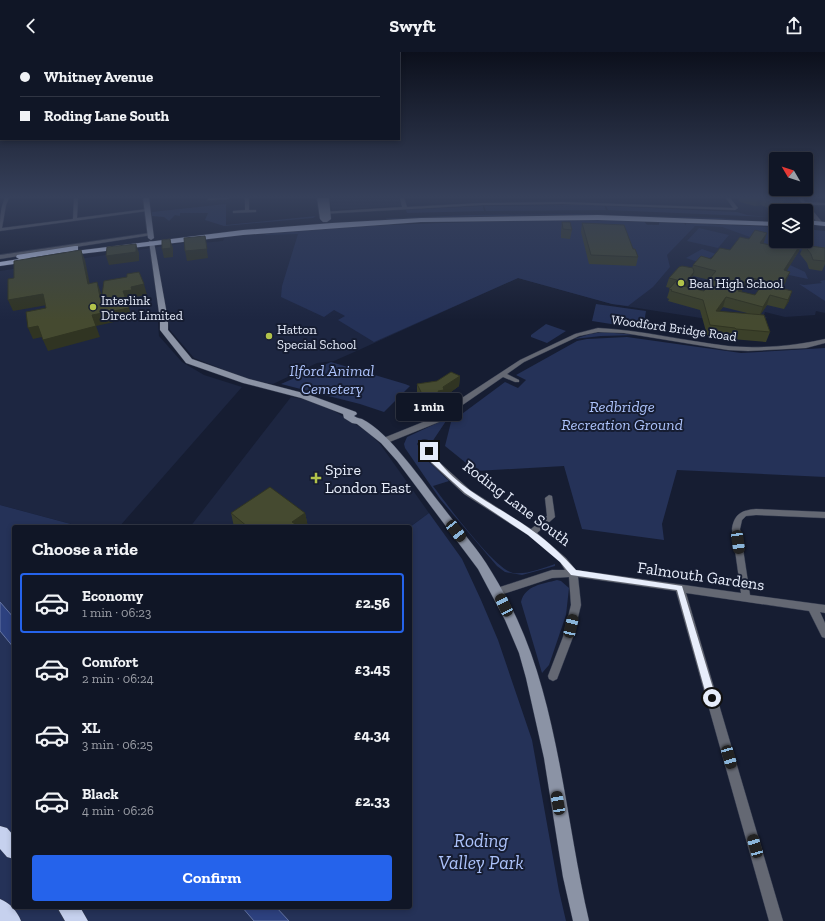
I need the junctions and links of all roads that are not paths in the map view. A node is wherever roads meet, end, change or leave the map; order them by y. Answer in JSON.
{"nodes":[{"id":1,"x":151,"y":238,"type":"edge"},
{"id":2,"x":146,"y":239,"type":"edge"},
{"id":3,"x":147,"y":239,"type":"edge"},
{"id":4,"x":148,"y":239,"type":"edge"},
{"id":5,"x":0,"y":256,"type":"edge"},
{"id":6,"x":0,"y":260,"type":"edge"},
{"id":7,"x":0,"y":264,"type":"edge"},
{"id":8,"x":825,"y":341,"type":"edge"},
{"id":9,"x":502,"y":374,"type":"junction"},
{"id":10,"x":517,"y":381,"type":"dead end"},
{"id":11,"x":384,"y":441,"type":"junction"},
{"id":12,"x":425,"y":444,"type":"dead end"},
{"id":13,"x":550,"y":498,"type":"dead end"},
{"id":14,"x":825,"y":515,"type":"edge"},
{"id":15,"x":531,"y":533,"type":"junction"},
{"id":16,"x":574,"y":573,"type":"junction"},
{"id":17,"x":680,"y":588,"type":"junction"},
{"id":18,"x":497,"y":592,"type":"junction"},
{"id":19,"x":746,"y":598,"type":"junction"},
{"id":20,"x":813,"y":608,"type":"junction"},
{"id":21,"x":825,"y":609,"type":"edge"},
{"id":22,"x":825,"y":634,"type":"edge"},
{"id":23,"x":553,"y":676,"type":"dead end"},
{"id":24,"x":0,"y":835,"type":"edge"},
{"id":25,"x":12,"y":848,"type":"edge"},
{"id":26,"x":0,"y":909,"type":"edge"},
{"id":27,"x":68,"y":909,"type":"edge"},
{"id":28,"x":11,"y":921,"type":"edge"},
{"id":29,"x":78,"y":921,"type":"edge"},
{"id":30,"x":581,"y":921,"type":"edge"},
{"id":31,"x":776,"y":921,"type":"edge"}],
"edges":[{"from":1,"to":11,"type":"street"},
{"from":2,"to":5,"type":"street"},
{"from":3,"to":6,"type":"highway"},
{"from":4,"to":7,"type":"highway"},
{"from":8,"to":9,"type":"street","name":"Woodford Bridge Road"},
{"from":9,"to":10,"type":"street"},
{"from":9,"to":11,"type":"street","name":"Woodford Bridge Road"},
{"from":11,"to":18,"type":"street"},
{"from":12,"to":15,"type":"street","name":"Roding Lane South"},
{"from":13,"to":15,"type":"street"},
{"from":14,"to":19,"type":"street"},
{"from":15,"to":16,"type":"street","name":"Roding Lane South"},
{"from":16,"to":17,"type":"street","name":"Falmouth Gardens"},
{"from":16,"to":18,"type":"street","name":"Roding Lane South"},
{"from":16,"to":23,"type":"street"},
{"from":17,"to":19,"type":"street","name":"Falmouth Gardens"},
{"from":17,"to":31,"type":"street"},
{"from":18,"to":30,"type":"street"},
{"from":19,"to":20,"type":"street","name":"Falmouth Gardens"},
{"from":20,"to":21,"type":"street","name":"Falmouth Gardens"},
{"from":20,"to":22,"type":"street"},
{"from":24,"to":25,"type":"highway"},
{"from":26,"to":28,"type":"highway"},
{"from":27,"to":29,"type":"highway"}]}
